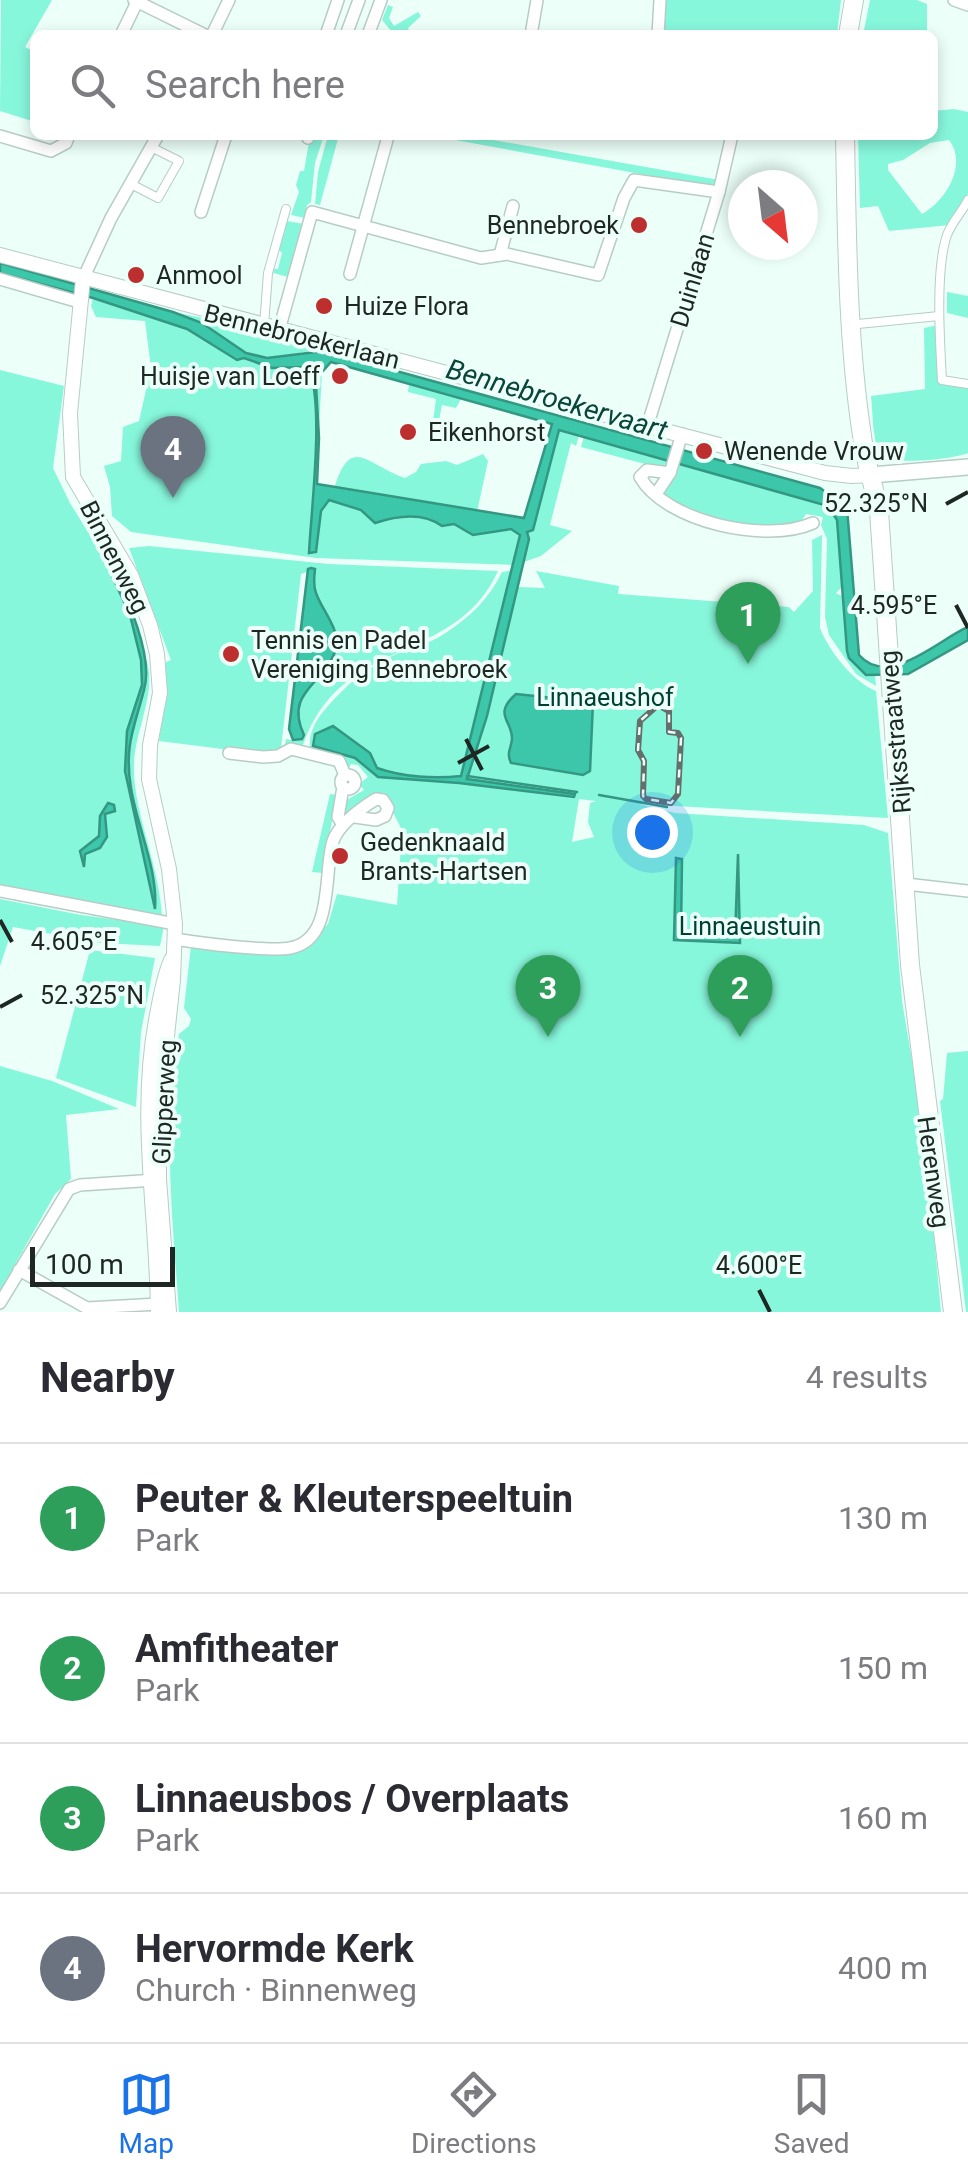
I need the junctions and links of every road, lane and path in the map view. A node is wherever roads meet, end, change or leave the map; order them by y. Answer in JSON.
{"nodes":[{"id":1,"x":137,"y":0,"type":"edge"},
{"id":2,"x":229,"y":0,"type":"edge"},
{"id":3,"x":338,"y":0,"type":"edge"},
{"id":4,"x":359,"y":0,"type":"edge"},
{"id":5,"x":380,"y":0,"type":"edge"},
{"id":6,"x":537,"y":0,"type":"edge"},
{"id":7,"x":660,"y":0,"type":"edge"},
{"id":8,"x":854,"y":0,"type":"edge"},
{"id":9,"x":954,"y":0,"type":"edge"},
{"id":10,"x":968,"y":5,"type":"edge"},
{"id":11,"x":123,"y":30,"type":"edge"},
{"id":12,"x":198,"y":30,"type":"edge"},
{"id":13,"x":211,"y":30,"type":"edge"},
{"id":14,"x":328,"y":30,"type":"edge"},
{"id":15,"x":349,"y":30,"type":"edge"},
{"id":16,"x":371,"y":30,"type":"edge"},
{"id":17,"x":532,"y":30,"type":"edge"},
{"id":18,"x":658,"y":30,"type":"edge"},
{"id":19,"x":849,"y":30,"type":"edge"},
{"id":20,"x":0,"y":136,"type":"edge"},
{"id":21,"x":66,"y":140,"type":"edge"},
{"id":22,"x":224,"y":140,"type":"edge"},
{"id":23,"x":387,"y":140,"type":"dead end"},
{"id":24,"x":731,"y":140,"type":"edge"},
{"id":25,"x":845,"y":140,"type":"edge"},
{"id":26,"x":155,"y":141,"type":"edge"},
{"id":27,"x":131,"y":184,"type":"junction"},
{"id":28,"x":720,"y":192,"type":"junction"},
{"id":29,"x":968,"y":200,"type":"edge"},
{"id":30,"x":513,"y":206,"type":"dead end"},
{"id":31,"x":286,"y":209,"type":"dead end"},
{"id":32,"x":201,"y":212,"type":"dead end"},
{"id":33,"x":363,"y":225,"type":"junction"},
{"id":34,"x":0,"y":255,"type":"edge"},
{"id":35,"x":500,"y":255,"type":"junction"},
{"id":36,"x":350,"y":274,"type":"dead end"},
{"id":37,"x":0,"y":279,"type":"edge"},
{"id":38,"x":81,"y":291,"type":"junction"},
{"id":39,"x":940,"y":316,"type":"junction"},
{"id":40,"x":858,"y":324,"type":"dead end"},
{"id":41,"x":264,"y":326,"type":"junction"},
{"id":42,"x":280,"y":330,"type":"junction"},
{"id":43,"x":968,"y":384,"type":"edge"},
{"id":44,"x":648,"y":424,"type":"junction"},
{"id":45,"x":680,"y":440,"type":"junction"},
{"id":46,"x":968,"y":467,"type":"edge"},
{"id":47,"x":671,"y":469,"type":"junction"},
{"id":48,"x":870,"y":474,"type":"junction"},
{"id":49,"x":656,"y":494,"type":"junction"},
{"id":50,"x":813,"y":523,"type":"dead end"},
{"id":51,"x":228,"y":754,"type":"dead end"},
{"id":52,"x":355,"y":817,"type":"dead end"},
{"id":53,"x":343,"y":825,"type":"junction"},
{"id":54,"x":906,"y":884,"type":"junction"},
{"id":55,"x":968,"y":891,"type":"edge"},
{"id":56,"x":0,"y":892,"type":"edge"},
{"id":57,"x":174,"y":939,"type":"junction"},
{"id":58,"x":916,"y":1032,"type":"joint"},
{"id":59,"x":155,"y":1180,"type":"junction"},
{"id":60,"x":19,"y":1270,"type":"junction"},
{"id":61,"x":0,"y":1302,"type":"edge"},
{"id":62,"x":163,"y":1308,"type":"edge"},
{"id":63,"x":87,"y":1310,"type":"edge"},
{"id":64,"x":953,"y":1312,"type":"edge"}],
"edges":[{"from":1,"to":11,"type":"street"},
{"from":1,"to":12,"type":"street"},
{"from":2,"to":13,"type":"street"},
{"from":3,"to":14,"type":"street"},
{"from":4,"to":15,"type":"street"},
{"from":5,"to":16,"type":"street"},
{"from":6,"to":17,"type":"street"},
{"from":7,"to":18,"type":"street"},
{"from":8,"to":19,"type":"main road"},
{"from":9,"to":10,"type":"street"},
{"from":20,"to":21,"type":"street"},
{"from":22,"to":32,"type":"street"},
{"from":23,"to":33,"type":"street"},
{"from":24,"to":28,"type":"street","name":"Duinlaan"},
{"from":25,"to":48,"type":"main road","name":"Rijksstraatweg"},
{"from":26,"to":27,"type":"street"},
{"from":26,"to":27,"type":"street"},
{"from":27,"to":38,"type":"street"},
{"from":28,"to":35,"type":"street"},
{"from":28,"to":44,"type":"street","name":"Duinlaan"},
{"from":29,"to":39,"type":"street"},
{"from":30,"to":35,"type":"street"},
{"from":31,"to":41,"type":"street"},
{"from":33,"to":35,"type":"street"},
{"from":33,"to":36,"type":"street"},
{"from":33,"to":42,"type":"street"},
{"from":34,"to":38,"type":"street","name":"Bennebroekerlaan"},
{"from":37,"to":38,"type":"street"},
{"from":38,"to":41,"type":"street","name":"Bennebroekerlaan"},
{"from":38,"to":57,"type":"street","name":"Binnenweg"},
{"from":39,"to":40,"type":"street"},
{"from":39,"to":43,"type":"street"},
{"from":41,"to":42,"type":"street","name":"Bennebroekerlaan"},
{"from":42,"to":44,"type":"street","name":"Bennebroekerlaan"},
{"from":44,"to":45,"type":"street","name":"Bennebroekerlaan"},
{"from":45,"to":47,"type":"street"},
{"from":45,"to":48,"type":"street","name":"Bennebroekerlaan"},
{"from":46,"to":48,"type":"main road"},
{"from":47,"to":49,"type":"street"},
{"from":47,"to":49,"type":"street"},
{"from":48,"to":54,"type":"main road","name":"Rijksstraatweg"},
{"from":49,"to":50,"type":"street"},
{"from":51,"to":53,"type":"street"},
{"from":52,"to":53,"type":"street"},
{"from":53,"to":57,"type":"street"},
{"from":54,"to":55,"type":"street"},
{"from":54,"to":58,"type":"main road","name":"Rijksstraatweg"},
{"from":56,"to":57,"type":"street"},
{"from":57,"to":59,"type":"street","name":"Glipperweg"},
{"from":58,"to":64,"type":"main road","name":"Herenweg"},
{"from":59,"to":60,"type":"street"},
{"from":59,"to":62,"type":"street","name":"Glipperweg"},
{"from":60,"to":61,"type":"street"},
{"from":60,"to":63,"type":"street"},
{"from":62,"to":63,"type":"street"}]}
